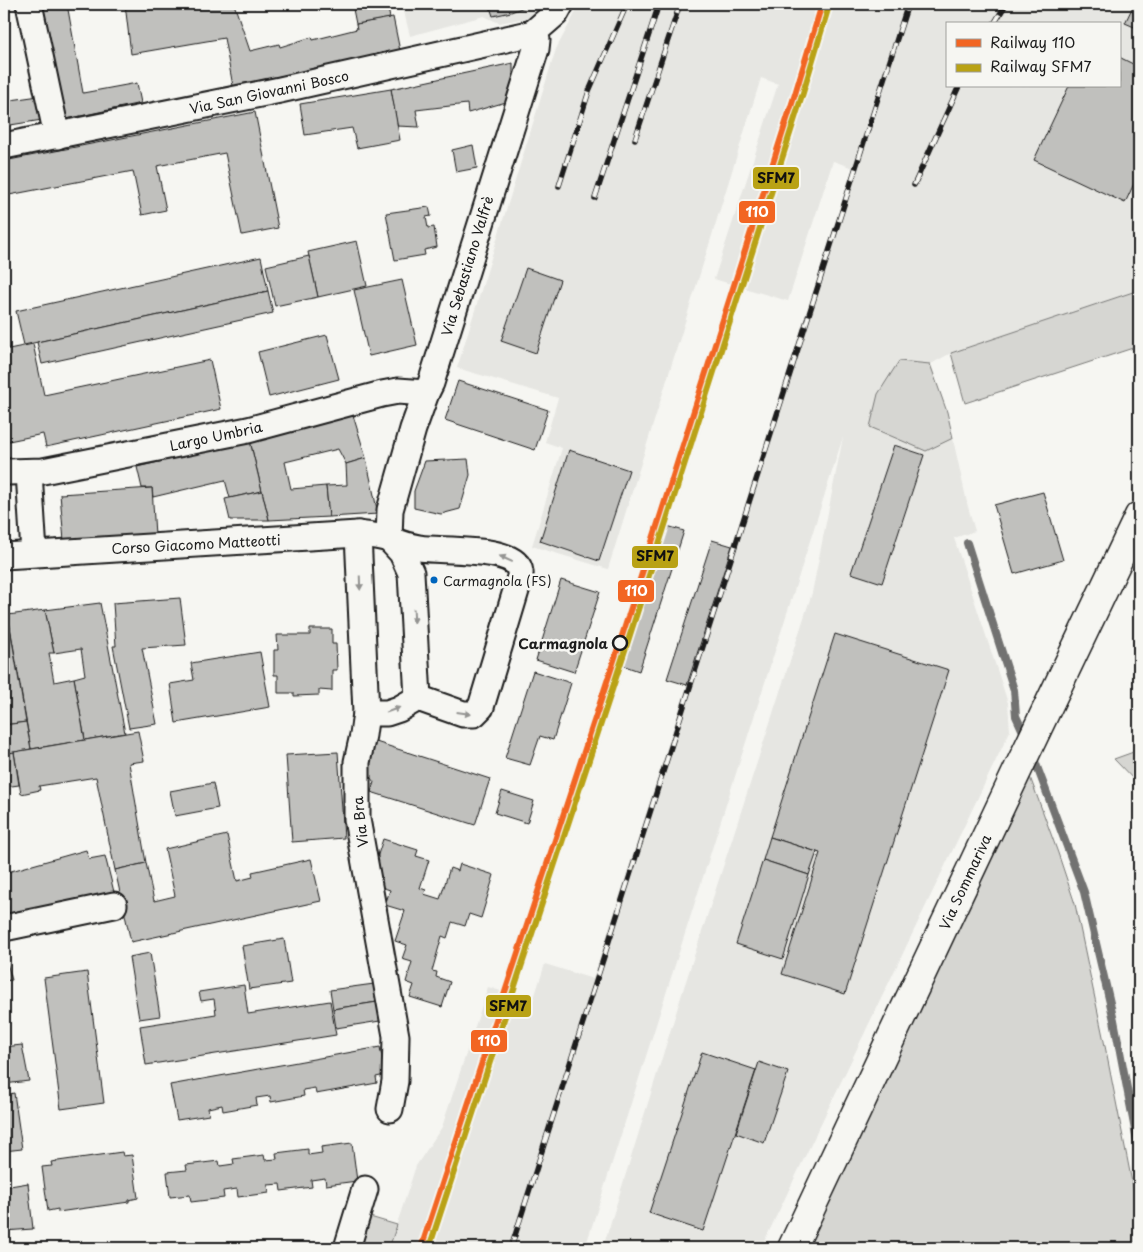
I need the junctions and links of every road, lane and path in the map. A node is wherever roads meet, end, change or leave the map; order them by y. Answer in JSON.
{"nodes":[{"id":1,"x":29,"y":4,"type":"edge"},
{"id":2,"x":561,"y":4,"type":"edge"},
{"id":3,"x":533,"y":33,"type":"junction"},
{"id":4,"x":57,"y":136,"type":"junction"},
{"id":5,"x":4,"y":146,"type":"edge"},
{"id":6,"x":426,"y":393,"type":"junction"},
{"id":7,"x":4,"y":471,"type":"edge"},
{"id":8,"x":29,"y":472,"type":"junction"},
{"id":9,"x":1139,"y":516,"type":"edge"},
{"id":10,"x":358,"y":534,"type":"junction"},
{"id":11,"x":389,"y":539,"type":"junction"},
{"id":12,"x":34,"y":553,"type":"junction"},
{"id":13,"x":4,"y":556,"type":"edge"},
{"id":14,"x":418,"y":698,"type":"junction"},
{"id":15,"x":366,"y":713,"type":"junction"},
{"id":16,"x":114,"y":905,"type":"dead end"},
{"id":17,"x":4,"y":928,"type":"edge"},
{"id":18,"x":390,"y":1109,"type":"dead end"},
{"id":19,"x":365,"y":1189,"type":"dead end"},
{"id":20,"x":347,"y":1248,"type":"edge"},
{"id":21,"x":792,"y":1248,"type":"edge"}],
"edges":[{"from":1,"to":4,"type":"street"},
{"from":2,"to":3,"type":"street"},
{"from":3,"to":4,"type":"street","name":"Via San Giovanni Bosco"},
{"from":3,"to":6,"type":"street","name":"Via Sebastiano Valfrè"},
{"from":4,"to":5,"type":"street","name":"Via San Giovanni Bosco"},
{"from":6,"to":8,"type":"street","name":"Largo Umbria"},
{"from":6,"to":11,"type":"street","name":"Via Sebastiano Valfrè"},
{"from":7,"to":8,"type":"street","name":"Largo Umbria"},
{"from":8,"to":12,"type":"street"},
{"from":9,"to":21,"type":"main road","name":"Via Sommariva"},
{"from":10,"to":11,"type":"street","name":"Corso Giacomo Matteotti"},
{"from":10,"to":12,"type":"street","name":"Corso Giacomo Matteotti"},
{"from":10,"to":15,"type":"street","name":"Via Bra","one_way":true},
{"from":11,"to":14,"type":"street","one_way":true},
{"from":14,"to":11,"type":"street","name":"Corso Giacomo Matteotti","one_way":true},
{"from":12,"to":13,"type":"street","name":"Corso Giacomo Matteotti"},
{"from":15,"to":14,"type":"street","one_way":true},
{"from":15,"to":18,"type":"street","name":"Via Bra"},
{"from":16,"to":17,"type":"street"},
{"from":19,"to":20,"type":"street"}]}
